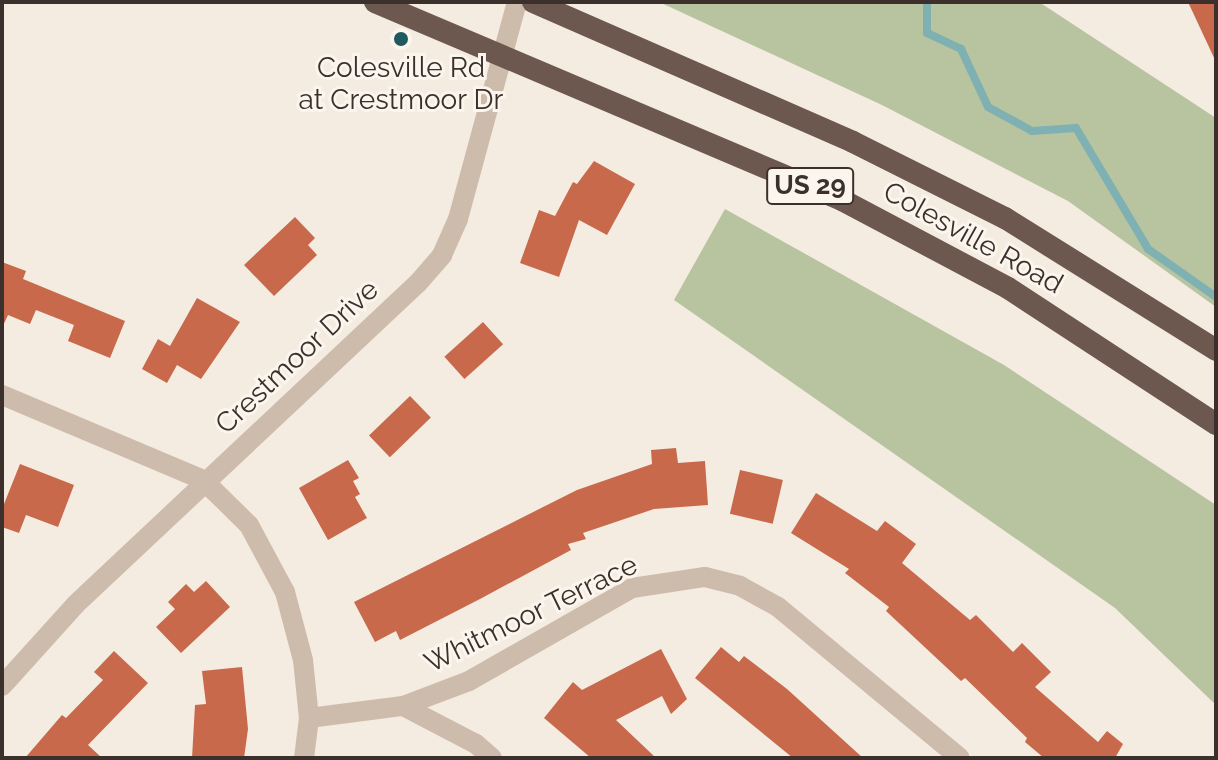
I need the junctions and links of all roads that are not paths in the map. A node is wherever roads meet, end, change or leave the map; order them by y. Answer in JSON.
{"nodes":[{"id":1,"x":375,"y":2,"type":"edge"},
{"id":2,"x":517,"y":2,"type":"edge"},
{"id":3,"x":533,"y":2,"type":"edge"},
{"id":4,"x":500,"y":53,"type":"junction"},
{"id":5,"x":1216,"y":350,"type":"edge"},
{"id":6,"x":2,"y":395,"type":"edge"},
{"id":7,"x":1216,"y":424,"type":"edge"},
{"id":8,"x":203,"y":480,"type":"junction"},
{"id":9,"x":2,"y":686,"type":"edge"},
{"id":10,"x":403,"y":706,"type":"junction"},
{"id":11,"x":309,"y":718,"type":"junction"},
{"id":12,"x":304,"y":758,"type":"edge"},
{"id":13,"x":492,"y":758,"type":"edge"},
{"id":14,"x":960,"y":758,"type":"edge"}],
"edges":[{"from":1,"to":4,"type":"highway","name":"Colesville Road","number":"US 29"},
{"from":2,"to":4,"type":"street","name":"Crestmoor Drive"},
{"from":3,"to":5,"type":"highway","name":"Colesville Road","number":"US 29"},
{"from":4,"to":7,"type":"highway","name":"Colesville Road","number":"US 29"},
{"from":4,"to":8,"type":"street","name":"Crestmoor Drive"},
{"from":6,"to":8,"type":"street"},
{"from":8,"to":9,"type":"street","name":"Crestmoor Drive"},
{"from":8,"to":11,"type":"street"},
{"from":10,"to":11,"type":"street","name":"Whitmoor Terrace"},
{"from":10,"to":13,"type":"street"},
{"from":10,"to":14,"type":"street","name":"Whitmoor Terrace"},
{"from":11,"to":12,"type":"street"}]}
